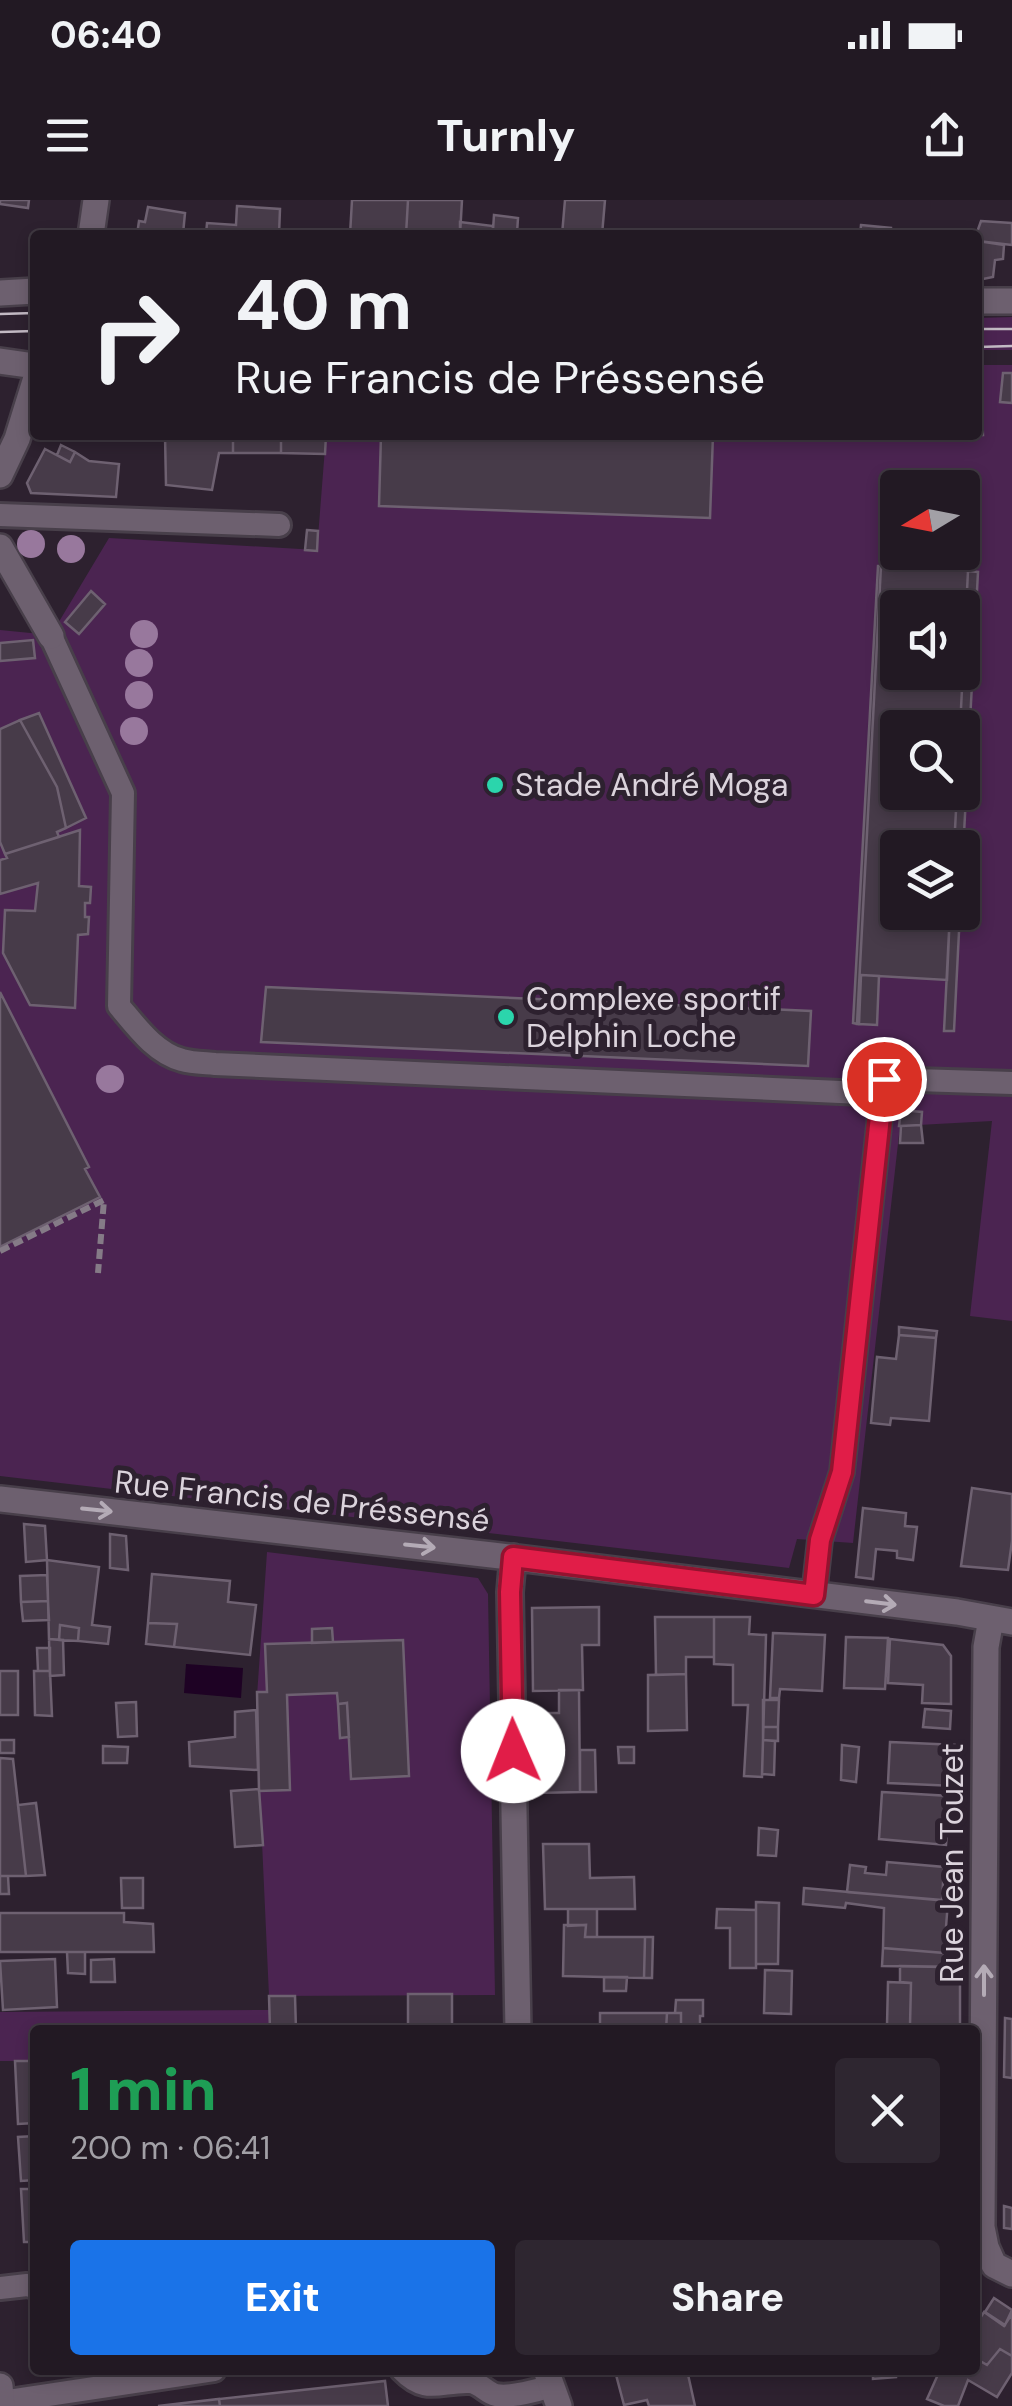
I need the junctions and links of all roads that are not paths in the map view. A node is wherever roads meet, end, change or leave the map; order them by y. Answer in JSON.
{"nodes":[{"id":1,"x":96,"y":200,"type":"edge"},
{"id":2,"x":92,"y":230,"type":"edge"},
{"id":3,"x":30,"y":291,"type":"edge"},
{"id":4,"x":0,"y":293,"type":"edge"},
{"id":5,"x":982,"y":301,"type":"edge"},
{"id":6,"x":1012,"y":301,"type":"edge"},
{"id":7,"x":0,"y":361,"type":"edge"},
{"id":8,"x":30,"y":365,"type":"edge"},
{"id":9,"x":30,"y":397,"type":"edge"},
{"id":10,"x":0,"y":475,"type":"edge"},
{"id":11,"x":0,"y":515,"type":"edge"},
{"id":12,"x":278,"y":525,"type":"dead end"},
{"id":13,"x":0,"y":547,"type":"edge"},
{"id":14,"x":51,"y":636,"type":"joint"},
{"id":15,"x":884,"y":1079,"type":"junction"},
{"id":16,"x":1012,"y":1083,"type":"edge"},
{"id":17,"x":0,"y":1499,"type":"edge"},
{"id":18,"x":513,"y":1557,"type":"junction"},
{"id":19,"x":814,"y":1595,"type":"junction"},
{"id":20,"x":1001,"y":1621,"type":"edge"},
{"id":21,"x":518,"y":2025,"type":"edge"},
{"id":22,"x":1012,"y":2274,"type":"edge"},
{"id":23,"x":30,"y":2286,"type":"edge"},
{"id":24,"x":0,"y":2288,"type":"edge"},
{"id":25,"x":151,"y":2375,"type":"edge"},
{"id":26,"x":407,"y":2375,"type":"edge"},
{"id":27,"x":552,"y":2387,"type":"edge"},
{"id":28,"x":1,"y":2398,"type":"edge"}],
"edges":[{"from":1,"to":2,"type":"street"},
{"from":3,"to":4,"type":"street"},
{"from":5,"to":6,"type":"street"},
{"from":7,"to":8,"type":"street"},
{"from":9,"to":10,"type":"street"},
{"from":11,"to":12,"type":"lane"},
{"from":13,"to":14,"type":"street"},
{"from":14,"to":15,"type":"lane"},
{"from":15,"to":16,"type":"lane"},
{"from":15,"to":19,"type":"lane"},
{"from":17,"to":18,"type":"street","name":"Rue Francis de Préssensé","one_way":true},
{"from":18,"to":19,"type":"street","name":"Rue Francis de Préssensé"},
{"from":18,"to":21,"type":"street"},
{"from":19,"to":20,"type":"street","name":"Rue Francis de Préssensé","one_way":true},
{"from":22,"to":20,"type":"street","name":"Rue Jean Touzet","one_way":true},
{"from":23,"to":24,"type":"lane"},
{"from":25,"to":28,"type":"lane"},
{"from":26,"to":27,"type":"lane"}]}
